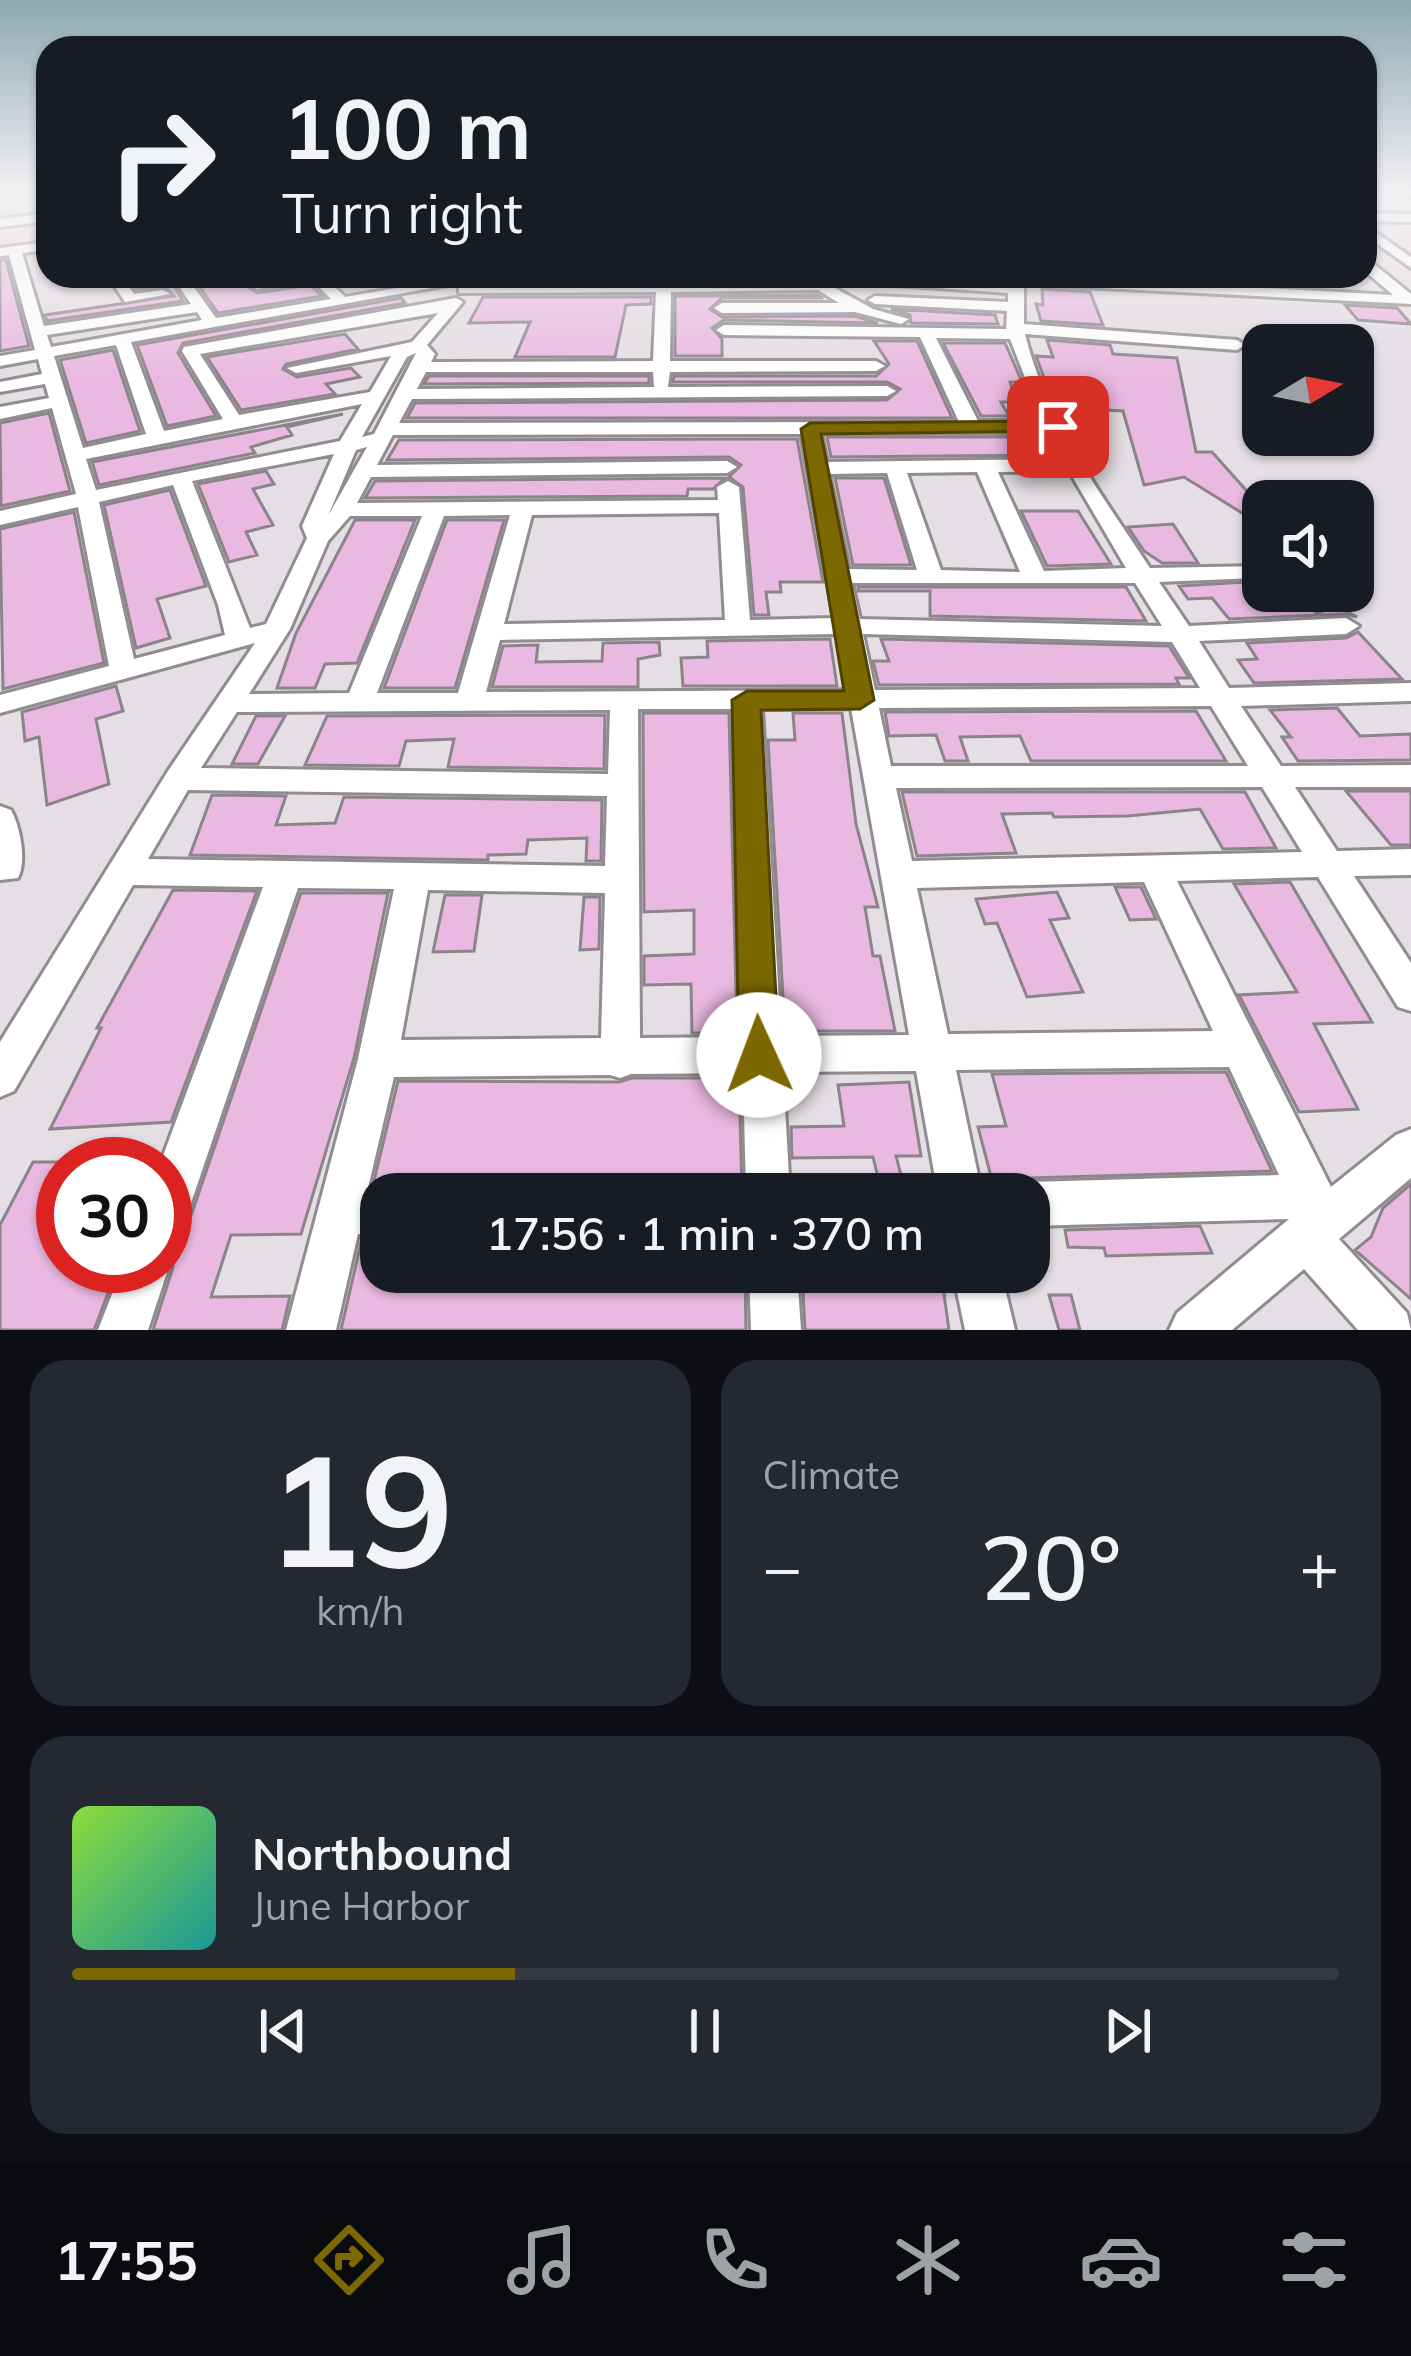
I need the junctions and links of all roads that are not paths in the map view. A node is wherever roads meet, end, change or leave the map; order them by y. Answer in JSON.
{"nodes":[{"id":1,"x":1377,"y":255,"type":"edge"},
{"id":2,"x":12,"y":256,"type":"edge"},
{"id":3,"x":1407,"y":258,"type":"edge"},
{"id":4,"x":1377,"y":275,"type":"edge"},
{"id":5,"x":123,"y":288,"type":"edge"},
{"id":6,"x":167,"y":288,"type":"edge"},
{"id":7,"x":188,"y":288,"type":"edge"},
{"id":8,"x":260,"y":288,"type":"edge"},
{"id":9,"x":326,"y":288,"type":"edge"},
{"id":10,"x":363,"y":288,"type":"edge"},
{"id":11,"x":464,"y":288,"type":"edge"},
{"id":12,"x":664,"y":288,"type":"edge"},
{"id":13,"x":720,"y":288,"type":"edge"},
{"id":14,"x":830,"y":288,"type":"edge"},
{"id":15,"x":976,"y":288,"type":"edge"},
{"id":16,"x":1050,"y":288,"type":"edge"},
{"id":17,"x":1212,"y":288,"type":"edge"},
{"id":18,"x":1229,"y":288,"type":"edge"},
{"id":19,"x":1296,"y":288,"type":"edge"},
{"id":20,"x":1347,"y":288,"type":"edge"},
{"id":21,"x":1232,"y":291,"type":"junction"},
{"id":22,"x":1302,"y":294,"type":"junction"},
{"id":23,"x":336,"y":296,"type":"junction"},
{"id":24,"x":1357,"y":297,"type":"junction"},
{"id":25,"x":842,"y":298,"type":"junction"},
{"id":26,"x":130,"y":299,"type":"junction"},
{"id":27,"x":1015,"y":305,"type":"edge"},
{"id":28,"x":1410,"y":305,"type":"edge"},
{"id":29,"x":201,"y":307,"type":"junction"},
{"id":30,"x":722,"y":308,"type":"junction"},
{"id":31,"x":859,"y":308,"type":"junction"},
{"id":32,"x":280,"y":312,"type":"junction"},
{"id":33,"x":212,"y":323,"type":"junction"},
{"id":34,"x":900,"y":325,"type":"junction"},
{"id":35,"x":177,"y":329,"type":"junction"},
{"id":36,"x":724,"y":330,"type":"junction"},
{"id":37,"x":861,"y":330,"type":"junction"},
{"id":38,"x":925,"y":331,"type":"junction"},
{"id":39,"x":40,"y":332,"type":"junction"},
{"id":40,"x":275,"y":336,"type":"junction"},
{"id":41,"x":122,"y":339,"type":"junction"},
{"id":42,"x":1237,"y":345,"type":"dead end"},
{"id":43,"x":190,"y":351,"type":"junction"},
{"id":44,"x":419,"y":357,"type":"junction"},
{"id":45,"x":0,"y":361,"type":"edge"},
{"id":46,"x":663,"y":366,"type":"junction"},
{"id":47,"x":727,"y":366,"type":"junction"},
{"id":48,"x":876,"y":366,"type":"junction"},
{"id":49,"x":296,"y":368,"type":"junction"},
{"id":50,"x":53,"y":376,"type":"junction"},
{"id":51,"x":0,"y":387,"type":"edge"},
{"id":52,"x":887,"y":391,"type":"junction"},
{"id":53,"x":660,"y":392,"type":"junction"},
{"id":54,"x":407,"y":394,"type":"junction"},
{"id":55,"x":376,"y":396,"type":"junction"},
{"id":56,"x":61,"y":401,"type":"junction"},
{"id":57,"x":324,"y":403,"type":"junction"},
{"id":58,"x":0,"y":413,"type":"edge"},
{"id":59,"x":234,"y":422,"type":"junction"},
{"id":60,"x":1058,"y":427,"type":"junction"},
{"id":61,"x":972,"y":428,"type":"junction"},
{"id":62,"x":725,"y":429,"type":"junction"},
{"id":63,"x":810,"y":429,"type":"junction"},
{"id":64,"x":902,"y":429,"type":"junction"},
{"id":65,"x":658,"y":430,"type":"junction"},
{"id":66,"x":381,"y":434,"type":"junction"},
{"id":67,"x":157,"y":438,"type":"junction"},
{"id":68,"x":349,"y":442,"type":"junction"},
{"id":69,"x":76,"y":455,"type":"junction"},
{"id":70,"x":1076,"y":465,"type":"junction"},
{"id":71,"x":985,"y":466,"type":"junction"},
{"id":72,"x":727,"y":467,"type":"junction"},
{"id":73,"x":820,"y":467,"type":"junction"},
{"id":74,"x":895,"y":467,"type":"junction"},
{"id":75,"x":365,"y":471,"type":"junction"},
{"id":76,"x":180,"y":476,"type":"junction"},
{"id":77,"x":87,"y":496,"type":"junction"},
{"id":78,"x":729,"y":506,"type":"junction"},
{"id":79,"x":436,"y":509,"type":"junction"},
{"id":80,"x":523,"y":509,"type":"junction"},
{"id":81,"x":344,"y":510,"type":"junction"},
{"id":82,"x":0,"y":518,"type":"edge"},
{"id":83,"x":318,"y":538,"type":"junction"},
{"id":84,"x":1242,"y":572,"type":"edge"},
{"id":85,"x":838,"y":576,"type":"junction"},
{"id":86,"x":931,"y":577,"type":"junction"},
{"id":87,"x":1145,"y":577,"type":"junction"},
{"id":88,"x":1035,"y":579,"type":"junction"},
{"id":89,"x":846,"y":626,"type":"junction"},
{"id":90,"x":1346,"y":626,"type":"dead end"},
{"id":91,"x":738,"y":628,"type":"junction"},
{"id":92,"x":277,"y":629,"type":"junction"},
{"id":93,"x":489,"y":632,"type":"junction"},
{"id":94,"x":1181,"y":634,"type":"junction"},
{"id":95,"x":239,"y":638,"type":"junction"},
{"id":96,"x":123,"y":670,"type":"junction"},
{"id":97,"x":1411,"y":692,"type":"edge"},
{"id":98,"x":1220,"y":696,"type":"junction"},
{"id":99,"x":747,"y":700,"type":"junction"},
{"id":100,"x":860,"y":700,"type":"junction"},
{"id":101,"x":624,"y":702,"type":"junction"},
{"id":102,"x":231,"y":703,"type":"junction"},
{"id":103,"x":469,"y":703,"type":"junction"},
{"id":104,"x":0,"y":704,"type":"edge"},
{"id":105,"x":359,"y":704,"type":"junction"},
{"id":106,"x":877,"y":776,"type":"junction"},
{"id":107,"x":1411,"y":776,"type":"edge"},
{"id":108,"x":179,"y":779,"type":"junction"},
{"id":109,"x":1274,"y":779,"type":"junction"},
{"id":110,"x":623,"y":785,"type":"junction"},
{"id":111,"x":0,"y":818,"type":"edge"},
{"id":112,"x":1411,"y":862,"type":"edge"},
{"id":113,"x":1328,"y":864,"type":"junction"},
{"id":114,"x":1154,"y":868,"type":"junction"},
{"id":115,"x":6,"y":869,"type":"dead end"},
{"id":116,"x":125,"y":872,"type":"junction"},
{"id":117,"x":285,"y":875,"type":"junction"},
{"id":118,"x":897,"y":875,"type":"junction"},
{"id":119,"x":412,"y":878,"type":"junction"},
{"id":120,"x":622,"y":880,"type":"junction"},
{"id":121,"x":1411,"y":994,"type":"edge"},
{"id":122,"x":1240,"y":1049,"type":"junction"},
{"id":123,"x":933,"y":1051,"type":"junction"},
{"id":124,"x":759,"y":1055,"type":"junction"},
{"id":125,"x":378,"y":1059,"type":"junction"},
{"id":126,"x":620,"y":1060,"type":"junction"},
{"id":127,"x":0,"y":1078,"type":"edge"},
{"id":128,"x":192,"y":1137,"type":"edge"},
{"id":129,"x":1411,"y":1150,"type":"edge"},
{"id":130,"x":365,"y":1173,"type":"edge"},
{"id":131,"x":767,"y":1173,"type":"edge"},
{"id":132,"x":956,"y":1173,"type":"edge"},
{"id":133,"x":1050,"y":1205,"type":"edge"},
{"id":134,"x":360,"y":1213,"type":"edge"},
{"id":135,"x":1313,"y":1217,"type":"junction"},
{"id":136,"x":136,"y":1293,"type":"edge"},
{"id":137,"x":774,"y":1293,"type":"edge"},
{"id":138,"x":982,"y":1293,"type":"edge"},
{"id":139,"x":123,"y":1330,"type":"edge"},
{"id":140,"x":311,"y":1330,"type":"edge"},
{"id":141,"x":776,"y":1330,"type":"edge"},
{"id":142,"x":990,"y":1330,"type":"edge"},
{"id":143,"x":1194,"y":1330,"type":"edge"},
{"id":144,"x":1390,"y":1330,"type":"edge"}],
"edges":[{"from":1,"to":3,"type":"street"},
{"from":2,"to":39,"type":"street"},
{"from":4,"to":28,"type":"street"},
{"from":5,"to":26,"type":"street"},
{"from":6,"to":26,"type":"street"},
{"from":7,"to":29,"type":"street"},
{"from":8,"to":32,"type":"street"},
{"from":9,"to":23,"type":"street"},
{"from":10,"to":23,"type":"street"},
{"from":11,"to":23,"type":"street"},
{"from":11,"to":40,"type":"street"},
{"from":11,"to":44,"type":"street"},
{"from":12,"to":46,"type":"street"},
{"from":13,"to":30,"type":"street"},
{"from":14,"to":25,"type":"street"},
{"from":15,"to":27,"type":"street"},
{"from":16,"to":27,"type":"street"},
{"from":17,"to":21,"type":"street"},
{"from":18,"to":21,"type":"street"},
{"from":19,"to":22,"type":"street"},
{"from":20,"to":24,"type":"street"},
{"from":21,"to":22,"type":"street"},
{"from":22,"to":24,"type":"street"},
{"from":23,"to":32,"type":"street"},
{"from":24,"to":28,"type":"street"},
{"from":25,"to":27,"type":"street"},
{"from":25,"to":31,"type":"street"},
{"from":26,"to":39,"type":"street"},
{"from":27,"to":34,"type":"street"},
{"from":27,"to":38,"type":"street"},
{"from":27,"to":42,"type":"street"},
{"from":27,"to":60,"type":"street"},
{"from":29,"to":33,"type":"street"},
{"from":29,"to":39,"type":"street"},
{"from":30,"to":31,"type":"street"},
{"from":30,"to":36,"type":"street"},
{"from":31,"to":34,"type":"street"},
{"from":32,"to":33,"type":"street"},
{"from":33,"to":35,"type":"street"},
{"from":34,"to":37,"type":"street"},
{"from":34,"to":38,"type":"street"},
{"from":35,"to":41,"type":"street"},
{"from":35,"to":43,"type":"street"},
{"from":36,"to":37,"type":"street"},
{"from":36,"to":47,"type":"street"},
{"from":37,"to":48,"type":"street"},
{"from":38,"to":61,"type":"street"},
{"from":39,"to":41,"type":"street"},
{"from":39,"to":45,"type":"street"},
{"from":39,"to":50,"type":"street"},
{"from":40,"to":43,"type":"street"},
{"from":40,"to":49,"type":"street"},
{"from":41,"to":67,"type":"street"},
{"from":43,"to":59,"type":"street"},
{"from":44,"to":46,"type":"street"},
{"from":44,"to":49,"type":"street"},
{"from":44,"to":54,"type":"street"},
{"from":44,"to":55,"type":"street"},
{"from":46,"to":47,"type":"street"},
{"from":46,"to":53,"type":"street"},
{"from":47,"to":48,"type":"street"},
{"from":48,"to":52,"type":"street"},
{"from":49,"to":57,"type":"street"},
{"from":50,"to":51,"type":"street"},
{"from":50,"to":56,"type":"street"},
{"from":52,"to":53,"type":"street"},
{"from":52,"to":64,"type":"street"},
{"from":53,"to":54,"type":"street"},
{"from":53,"to":65,"type":"street"},
{"from":54,"to":66,"type":"street"},
{"from":55,"to":57,"type":"street"},
{"from":55,"to":68,"type":"street"},
{"from":56,"to":58,"type":"street"},
{"from":56,"to":69,"type":"street"},
{"from":57,"to":59,"type":"street"},
{"from":59,"to":67,"type":"street"},
{"from":60,"to":61,"type":"street"},
{"from":60,"to":70,"type":"street"},
{"from":61,"to":64,"type":"street"},
{"from":62,"to":63,"type":"street"},
{"from":62,"to":65,"type":"street"},
{"from":62,"to":72,"type":"street"},
{"from":63,"to":64,"type":"street"},
{"from":63,"to":73,"type":"street"},
{"from":65,"to":66,"type":"street"},
{"from":66,"to":68,"type":"street"},
{"from":66,"to":75,"type":"street"},
{"from":67,"to":69,"type":"street"},
{"from":68,"to":76,"type":"street"},
{"from":68,"to":83,"type":"street"},
{"from":69,"to":77,"type":"street"},
{"from":70,"to":71,"type":"street"},
{"from":70,"to":87,"type":"street"},
{"from":71,"to":74,"type":"street"},
{"from":71,"to":88,"type":"street"},
{"from":72,"to":75,"type":"street"},
{"from":72,"to":78,"type":"street"},
{"from":73,"to":74,"type":"street"},
{"from":73,"to":85,"type":"street"},
{"from":74,"to":86,"type":"street"},
{"from":75,"to":81,"type":"street"},
{"from":76,"to":77,"type":"street"},
{"from":76,"to":95,"type":"street"},
{"from":77,"to":82,"type":"street"},
{"from":77,"to":96,"type":"street"},
{"from":78,"to":80,"type":"street"},
{"from":78,"to":91,"type":"street"},
{"from":79,"to":80,"type":"street"},
{"from":79,"to":81,"type":"street"},
{"from":79,"to":105,"type":"street"},
{"from":80,"to":93,"type":"street"},
{"from":81,"to":83,"type":"street"},
{"from":83,"to":92,"type":"street"},
{"from":84,"to":87,"type":"street"},
{"from":85,"to":86,"type":"street"},
{"from":85,"to":89,"type":"street"},
{"from":86,"to":88,"type":"street"},
{"from":87,"to":88,"type":"street"},
{"from":87,"to":94,"type":"street"},
{"from":89,"to":91,"type":"street"},
{"from":89,"to":94,"type":"street"},
{"from":89,"to":100,"type":"street"},
{"from":90,"to":94,"type":"street"},
{"from":91,"to":93,"type":"street"},
{"from":92,"to":95,"type":"street"},
{"from":92,"to":102,"type":"street"},
{"from":93,"to":103,"type":"street"},
{"from":94,"to":98,"type":"street"},
{"from":95,"to":96,"type":"street"},
{"from":96,"to":104,"type":"street"},
{"from":97,"to":98,"type":"street"},
{"from":98,"to":100,"type":"street"},
{"from":98,"to":109,"type":"street"},
{"from":99,"to":100,"type":"street"},
{"from":99,"to":101,"type":"street"},
{"from":99,"to":124,"type":"street"},
{"from":100,"to":106,"type":"street"},
{"from":101,"to":103,"type":"street"},
{"from":101,"to":110,"type":"street"},
{"from":102,"to":105,"type":"street"},
{"from":102,"to":108,"type":"street"},
{"from":103,"to":105,"type":"street"},
{"from":106,"to":109,"type":"street"},
{"from":106,"to":118,"type":"street"},
{"from":107,"to":109,"type":"street"},
{"from":108,"to":110,"type":"street"},
{"from":108,"to":116,"type":"street"},
{"from":109,"to":113,"type":"street"},
{"from":110,"to":120,"type":"street"},
{"from":111,"to":115,"type":"street"},
{"from":112,"to":113,"type":"street"},
{"from":113,"to":114,"type":"street"},
{"from":113,"to":121,"type":"street"},
{"from":114,"to":118,"type":"street"},
{"from":114,"to":122,"type":"street"},
{"from":116,"to":117,"type":"street"},
{"from":116,"to":127,"type":"street"},
{"from":117,"to":119,"type":"street"},
{"from":117,"to":128,"type":"street"},
{"from":118,"to":123,"type":"street"},
{"from":119,"to":120,"type":"street"},
{"from":119,"to":125,"type":"street"},
{"from":120,"to":126,"type":"street"},
{"from":122,"to":123,"type":"street"},
{"from":122,"to":135,"type":"street"},
{"from":123,"to":124,"type":"street"},
{"from":123,"to":132,"type":"street"},
{"from":124,"to":126,"type":"street"},
{"from":124,"to":131,"type":"street"},
{"from":125,"to":126,"type":"street"},
{"from":125,"to":130,"type":"street"},
{"from":129,"to":135,"type":"street"},
{"from":133,"to":135,"type":"street"},
{"from":134,"to":140,"type":"street"},
{"from":135,"to":143,"type":"street"},
{"from":135,"to":144,"type":"street"},
{"from":136,"to":139,"type":"street"},
{"from":137,"to":141,"type":"street"},
{"from":138,"to":142,"type":"street"}]}
